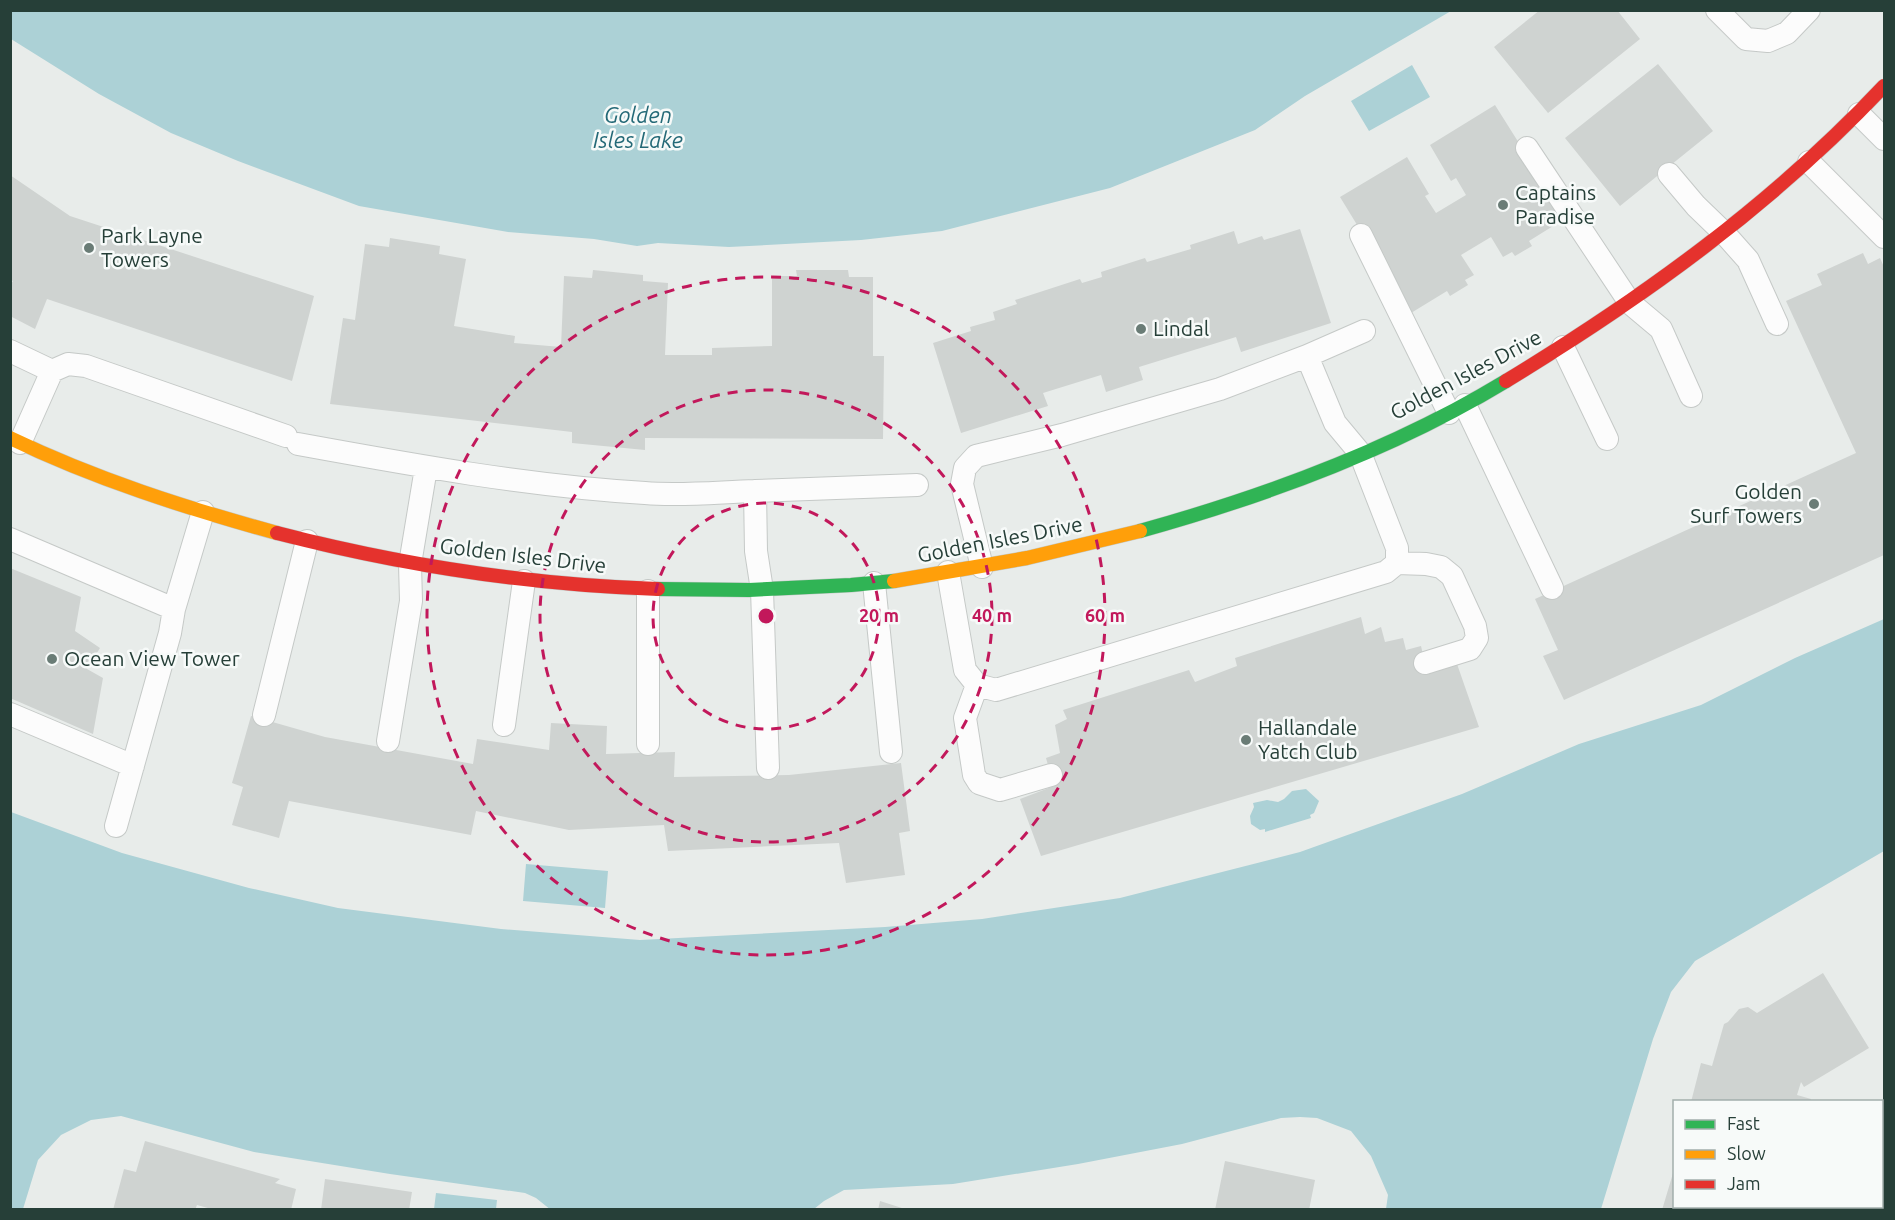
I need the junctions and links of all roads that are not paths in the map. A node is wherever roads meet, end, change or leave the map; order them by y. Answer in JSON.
{"nodes":[{"id":1,"x":1717,"y":10,"type":"edge"},
{"id":2,"x":1809,"y":10,"type":"edge"},
{"id":3,"x":1884,"y":86,"type":"edge"},
{"id":4,"x":1859,"y":114,"type":"junction"},
{"id":5,"x":1884,"y":140,"type":"edge"},
{"id":6,"x":1527,"y":147,"type":"dead end"},
{"id":7,"x":1809,"y":162,"type":"junction"},
{"id":8,"x":1669,"y":174,"type":"dead end"},
{"id":9,"x":1724,"y":233,"type":"junction"},
{"id":10,"x":1361,"y":235,"type":"dead end"},
{"id":11,"x":1884,"y":237,"type":"edge"},
{"id":12,"x":1630,"y":303,"type":"junction"},
{"id":13,"x":1777,"y":324,"type":"dead end"},
{"id":14,"x":1364,"y":331,"type":"dead end"},
{"id":15,"x":1563,"y":347,"type":"junction"},
{"id":16,"x":10,"y":351,"type":"edge"},
{"id":17,"x":1307,"y":356,"type":"junction"},
{"id":18,"x":52,"y":371,"type":"junction"},
{"id":19,"x":1691,"y":396,"type":"dead end"},
{"id":20,"x":1457,"y":409,"type":"junction"},
{"id":21,"x":1606,"y":439,"type":"dead end"},
{"id":22,"x":15,"y":440,"type":"edge"},
{"id":23,"x":1360,"y":453,"type":"junction"},
{"id":24,"x":426,"y":468,"type":"junction"},
{"id":25,"x":917,"y":485,"type":"dead end"},
{"id":26,"x":755,"y":491,"type":"junction"},
{"id":27,"x":203,"y":513,"type":"junction"},
{"id":28,"x":10,"y":539,"type":"edge"},
{"id":29,"x":308,"y":541,"type":"junction"},
{"id":30,"x":1397,"y":563,"type":"junction"},
{"id":31,"x":411,"y":564,"type":"junction"},
{"id":32,"x":982,"y":567,"type":"junction"},
{"id":33,"x":948,"y":572,"type":"junction"},
{"id":34,"x":524,"y":581,"type":"junction"},
{"id":35,"x":874,"y":583,"type":"junction"},
{"id":36,"x":1552,"y":588,"type":"dead end"},
{"id":37,"x":762,"y":590,"type":"junction"},
{"id":38,"x":648,"y":591,"type":"junction"},
{"id":39,"x":174,"y":609,"type":"junction"},
{"id":40,"x":1425,"y":663,"type":"dead end"},
{"id":41,"x":977,"y":685,"type":"junction"},
{"id":42,"x":10,"y":714,"type":"edge"},
{"id":43,"x":264,"y":715,"type":"dead end"},
{"id":44,"x":504,"y":725,"type":"dead end"},
{"id":45,"x":388,"y":741,"type":"dead end"},
{"id":46,"x":648,"y":744,"type":"dead end"},
{"id":47,"x":891,"y":752,"type":"dead end"},
{"id":48,"x":133,"y":766,"type":"junction"},
{"id":49,"x":768,"y":768,"type":"dead end"},
{"id":50,"x":1051,"y":775,"type":"dead end"},
{"id":51,"x":116,"y":826,"type":"dead end"}],
"edges":[{"from":1,"to":2,"type":"lane"},
{"from":3,"to":4,"type":"street","name":"Golden Isles Drive"},
{"from":4,"to":5,"type":"lane"},
{"from":4,"to":7,"type":"street","name":"Golden Isles Drive"},
{"from":6,"to":12,"type":"lane"},
{"from":7,"to":9,"type":"street","name":"Golden Isles Drive"},
{"from":7,"to":11,"type":"lane"},
{"from":8,"to":9,"type":"lane"},
{"from":9,"to":12,"type":"street","name":"Golden Isles Drive"},
{"from":9,"to":13,"type":"lane"},
{"from":10,"to":20,"type":"lane"},
{"from":12,"to":15,"type":"street","name":"Golden Isles Drive"},
{"from":12,"to":19,"type":"lane"},
{"from":14,"to":17,"type":"lane"},
{"from":15,"to":20,"type":"street","name":"Golden Isles Drive"},
{"from":15,"to":21,"type":"lane"},
{"from":16,"to":18,"type":"lane"},
{"from":17,"to":23,"type":"lane"},
{"from":17,"to":32,"type":"lane"},
{"from":18,"to":22,"type":"lane"},
{"from":18,"to":24,"type":"lane"},
{"from":20,"to":23,"type":"street","name":"Golden Isles Drive"},
{"from":20,"to":36,"type":"lane"},
{"from":22,"to":27,"type":"street","name":"Golden Isles Drive"},
{"from":23,"to":30,"type":"lane"},
{"from":23,"to":32,"type":"street","name":"Golden Isles Drive"},
{"from":24,"to":26,"type":"lane"},
{"from":24,"to":31,"type":"lane"},
{"from":25,"to":26,"type":"lane"},
{"from":26,"to":37,"type":"lane"},
{"from":27,"to":29,"type":"street","name":"Golden Isles Drive"},
{"from":27,"to":39,"type":"lane"},
{"from":28,"to":39,"type":"lane"},
{"from":29,"to":31,"type":"street","name":"Golden Isles Drive"},
{"from":29,"to":43,"type":"lane"},
{"from":30,"to":40,"type":"lane"},
{"from":30,"to":41,"type":"lane"},
{"from":31,"to":34,"type":"street","name":"Golden Isles Drive"},
{"from":31,"to":45,"type":"lane"},
{"from":32,"to":33,"type":"street","name":"Golden Isles Drive"},
{"from":33,"to":35,"type":"street","name":"Golden Isles Drive"},
{"from":33,"to":41,"type":"lane"},
{"from":34,"to":38,"type":"street","name":"Golden Isles Drive"},
{"from":34,"to":44,"type":"lane"},
{"from":35,"to":37,"type":"street","name":"Golden Isles Drive"},
{"from":35,"to":47,"type":"lane"},
{"from":37,"to":38,"type":"street","name":"Golden Isles Drive"},
{"from":37,"to":49,"type":"lane"},
{"from":38,"to":46,"type":"lane"},
{"from":39,"to":48,"type":"lane"},
{"from":41,"to":50,"type":"lane"},
{"from":42,"to":48,"type":"lane"},
{"from":48,"to":51,"type":"lane"}]}
